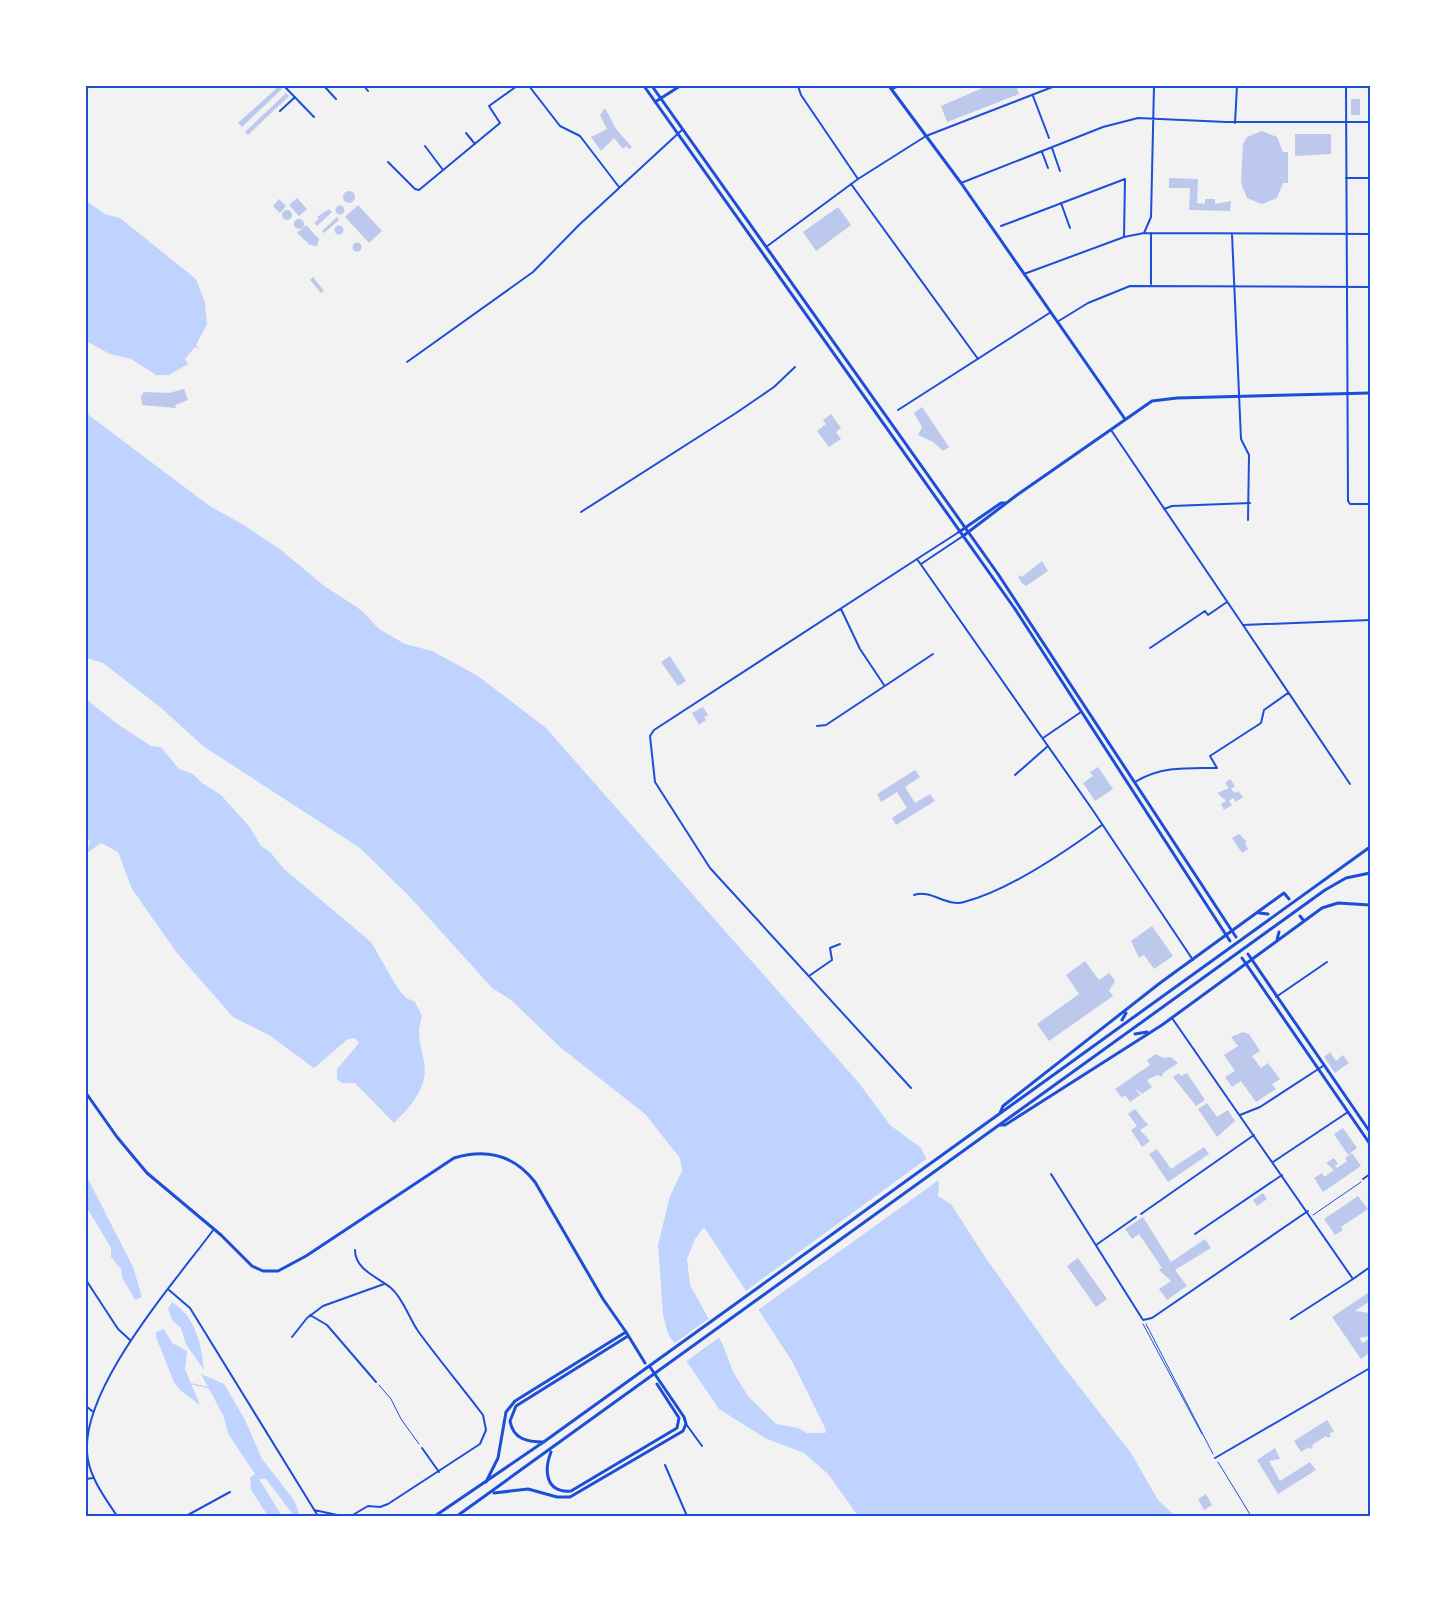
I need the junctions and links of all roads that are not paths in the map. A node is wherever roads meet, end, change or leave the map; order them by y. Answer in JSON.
{"nodes":[{"id":1,"x":284,"y":86,"type":"edge"},
{"id":2,"x":324,"y":86,"type":"edge"},
{"id":3,"x":364,"y":86,"type":"edge"},
{"id":4,"x":517,"y":86,"type":"edge"},
{"id":5,"x":529,"y":86,"type":"edge"},
{"id":6,"x":644,"y":86,"type":"edge"},
{"id":7,"x":652,"y":86,"type":"edge"},
{"id":8,"x":680,"y":86,"type":"edge"},
{"id":9,"x":798,"y":86,"type":"edge"},
{"id":10,"x":898,"y":86,"type":"edge"},
{"id":11,"x":1055,"y":86,"type":"edge"},
{"id":12,"x":1154,"y":86,"type":"edge"},
{"id":13,"x":1238,"y":86,"type":"edge"},
{"id":14,"x":1346,"y":86,"type":"edge"},
{"id":15,"x":890,"y":87,"type":"edge"},
{"id":16,"x":368,"y":91,"type":"dead end"},
{"id":17,"x":1032,"y":95,"type":"junction"},
{"id":18,"x":295,"y":97,"type":"junction"},
{"id":19,"x":661,"y":98,"type":"junction"},
{"id":20,"x":336,"y":99,"type":"dead end"},
{"id":21,"x":655,"y":102,"type":"junction"},
{"id":22,"x":280,"y":111,"type":"dead end"},
{"id":23,"x":314,"y":117,"type":"dead end"},
{"id":24,"x":1154,"y":119,"type":"junction"},
{"id":25,"x":1371,"y":122,"type":"edge"},
{"id":26,"x":1235,"y":123,"type":"junction"},
{"id":27,"x":1346,"y":123,"type":"junction"},
{"id":28,"x":683,"y":129,"type":"junction"},
{"id":29,"x":466,"y":133,"type":"dead end"},
{"id":30,"x":678,"y":133,"type":"junction"},
{"id":31,"x":926,"y":136,"type":"junction"},
{"id":32,"x":1049,"y":138,"type":"dead end"},
{"id":33,"x":475,"y":144,"type":"junction"},
{"id":34,"x":425,"y":146,"type":"dead end"},
{"id":35,"x":1053,"y":148,"type":"junction"},
{"id":36,"x":1042,"y":152,"type":"junction"},
{"id":37,"x":388,"y":162,"type":"dead end"},
{"id":38,"x":1048,"y":168,"type":"dead end"},
{"id":39,"x":443,"y":170,"type":"junction"},
{"id":40,"x":1060,"y":171,"type":"dead end"},
{"id":41,"x":1346,"y":178,"type":"junction"},
{"id":42,"x":1371,"y":178,"type":"edge"},
{"id":43,"x":858,"y":179,"type":"junction"},
{"id":44,"x":960,"y":183,"type":"junction"},
{"id":45,"x":851,"y":184,"type":"junction"},
{"id":46,"x":619,"y":187,"type":"junction"},
{"id":47,"x":1060,"y":202,"type":"junction"},
{"id":48,"x":1001,"y":226,"type":"dead end"},
{"id":49,"x":1070,"y":228,"type":"dead end"},
{"id":50,"x":1144,"y":233,"type":"junction"},
{"id":51,"x":1151,"y":233,"type":"junction"},
{"id":52,"x":1232,"y":233,"type":"junction"},
{"id":53,"x":1345,"y":234,"type":"junction"},
{"id":54,"x":1371,"y":234,"type":"edge"},
{"id":55,"x":1124,"y":237,"type":"junction"},
{"id":56,"x":765,"y":247,"type":"junction"},
{"id":57,"x":1024,"y":274,"type":"junction"},
{"id":58,"x":1151,"y":284,"type":"junction"},
{"id":59,"x":1233,"y":285,"type":"junction"},
{"id":60,"x":1345,"y":287,"type":"junction"},
{"id":61,"x":1371,"y":287,"type":"edge"},
{"id":62,"x":1051,"y":312,"type":"junction"},
{"id":63,"x":1057,"y":322,"type":"junction"},
{"id":64,"x":978,"y":359,"type":"junction"},
{"id":65,"x":407,"y":362,"type":"dead end"},
{"id":66,"x":795,"y":368,"type":"dead end"},
{"id":67,"x":1347,"y":393,"type":"junction"},
{"id":68,"x":1371,"y":393,"type":"edge"},
{"id":69,"x":1238,"y":396,"type":"junction"},
{"id":70,"x":898,"y":410,"type":"dead end"},
{"id":71,"x":1125,"y":419,"type":"junction"},
{"id":72,"x":1111,"y":430,"type":"junction"},
{"id":73,"x":1006,"y":503,"type":"junction"},
{"id":74,"x":1250,"y":503,"type":"junction"},
{"id":75,"x":1371,"y":504,"type":"edge"},
{"id":76,"x":1164,"y":509,"type":"junction"},
{"id":77,"x":581,"y":512,"type":"dead end"},
{"id":78,"x":1248,"y":520,"type":"dead end"},
{"id":79,"x":965,"y":528,"type":"junction"},
{"id":80,"x":959,"y":532,"type":"junction"},
{"id":81,"x":968,"y":532,"type":"junction"},
{"id":82,"x":963,"y":536,"type":"junction"},
{"id":83,"x":917,"y":559,"type":"junction"},
{"id":84,"x":921,"y":564,"type":"junction"},
{"id":85,"x":1227,"y":603,"type":"junction"},
{"id":86,"x":841,"y":609,"type":"junction"},
{"id":87,"x":1371,"y":620,"type":"edge"},
{"id":88,"x":1243,"y":625,"type":"junction"},
{"id":89,"x":1150,"y":648,"type":"dead end"},
{"id":90,"x":933,"y":654,"type":"dead end"},
{"id":91,"x":885,"y":686,"type":"junction"},
{"id":92,"x":1288,"y":693,"type":"junction"},
{"id":93,"x":1086,"y":708,"type":"junction"},
{"id":94,"x":1081,"y":712,"type":"junction"},
{"id":95,"x":817,"y":726,"type":"dead end"},
{"id":96,"x":1043,"y":738,"type":"junction"},
{"id":97,"x":1048,"y":746,"type":"junction"},
{"id":98,"x":1015,"y":775,"type":"dead end"},
{"id":99,"x":1135,"y":783,"type":"junction"},
{"id":100,"x":1350,"y":784,"type":"dead end"},
{"id":101,"x":1102,"y":825,"type":"junction"},
{"id":102,"x":1371,"y":847,"type":"edge"},
{"id":103,"x":1371,"y":873,"type":"edge"},
{"id":104,"x":914,"y":895,"type":"dead end"},
{"id":105,"x":1289,"y":899,"type":"dead end"},
{"id":106,"x":1371,"y":905,"type":"edge"},
{"id":107,"x":1258,"y":913,"type":"junction"},
{"id":108,"x":1268,"y":914,"type":"dead end"},
{"id":109,"x":1300,"y":916,"type":"dead end"},
{"id":110,"x":1304,"y":921,"type":"junction"},
{"id":111,"x":1233,"y":931,"type":"junction"},
{"id":112,"x":1279,"y":932,"type":"dead end"},
{"id":113,"x":1226,"y":936,"type":"junction"},
{"id":114,"x":1236,"y":937,"type":"dead end"},
{"id":115,"x":1230,"y":941,"type":"dead end"},
{"id":116,"x":1276,"y":941,"type":"junction"},
{"id":117,"x":840,"y":944,"type":"dead end"},
{"id":118,"x":1248,"y":954,"type":"dead end"},
{"id":119,"x":1242,"y":958,"type":"dead end"},
{"id":120,"x":1251,"y":959,"type":"junction"},
{"id":121,"x":1193,"y":960,"type":"junction"},
{"id":122,"x":1327,"y":962,"type":"dead end"},
{"id":123,"x":1246,"y":964,"type":"junction"},
{"id":124,"x":809,"y":976,"type":"junction"},
{"id":125,"x":1276,"y":997,"type":"junction"},
{"id":126,"x":1127,"y":1011,"type":"junction"},
{"id":127,"x":1172,"y":1018,"type":"junction"},
{"id":128,"x":1122,"y":1020,"type":"dead end"},
{"id":129,"x":1152,"y":1031,"type":"junction"},
{"id":130,"x":1135,"y":1034,"type":"dead end"},
{"id":131,"x":1323,"y":1066,"type":"junction"},
{"id":132,"x":1318,"y":1070,"type":"junction"},
{"id":133,"x":911,"y":1088,"type":"dead end"},
{"id":134,"x":86,"y":1093,"type":"edge"},
{"id":135,"x":1348,"y":1112,"type":"junction"},
{"id":136,"x":999,"y":1114,"type":"junction"},
{"id":137,"x":1240,"y":1115,"type":"junction"},
{"id":138,"x":998,"y":1125,"type":"junction"},
{"id":139,"x":1371,"y":1132,"type":"edge"},
{"id":140,"x":1254,"y":1135,"type":"junction"},
{"id":141,"x":1371,"y":1144,"type":"edge"},
{"id":142,"x":1273,"y":1162,"type":"junction"},
{"id":143,"x":1051,"y":1174,"type":"dead end"},
{"id":144,"x":1371,"y":1174,"type":"edge"},
{"id":145,"x":1282,"y":1175,"type":"junction"},
{"id":146,"x":1363,"y":1179,"type":"road end"},
{"id":147,"x":1308,"y":1212,"type":"junction"},
{"id":148,"x":1141,"y":1214,"type":"dead end"},
{"id":149,"x":1136,"y":1217,"type":"dead end"},
{"id":150,"x":214,"y":1229,"type":"junction"},
{"id":151,"x":1195,"y":1234,"type":"dead end"},
{"id":152,"x":1096,"y":1245,"type":"junction"},
{"id":153,"x":355,"y":1250,"type":"dead end"},
{"id":154,"x":1371,"y":1267,"type":"edge"},
{"id":155,"x":1353,"y":1279,"type":"junction"},
{"id":156,"x":86,"y":1280,"type":"edge"},
{"id":157,"x":384,"y":1284,"type":"junction"},
{"id":158,"x":169,"y":1290,"type":"junction"},
{"id":159,"x":310,"y":1316,"type":"junction"},
{"id":160,"x":1291,"y":1320,"type":"dead end"},
{"id":161,"x":627,"y":1334,"type":"junction"},
{"id":162,"x":292,"y":1337,"type":"dead end"},
{"id":163,"x":132,"y":1341,"type":"junction"},
{"id":164,"x":645,"y":1363,"type":"dead end"},
{"id":165,"x":649,"y":1366,"type":"dead end"},
{"id":166,"x":1371,"y":1368,"type":"edge"},
{"id":167,"x":376,"y":1382,"type":"road end"},
{"id":168,"x":657,"y":1384,"type":"dead end"},
{"id":169,"x":86,"y":1406,"type":"edge"},
{"id":170,"x":92,"y":1411,"type":"junction"},
{"id":171,"x":686,"y":1424,"type":"junction"},
{"id":172,"x":86,"y":1438,"type":"edge"},
{"id":173,"x":545,"y":1442,"type":"junction"},
{"id":174,"x":702,"y":1446,"type":"dead end"},
{"id":175,"x":422,"y":1448,"type":"road end"},
{"id":176,"x":552,"y":1450,"type":"junction"},
{"id":177,"x":1215,"y":1458,"type":"road end"},
{"id":178,"x":665,"y":1465,"type":"dead end"},
{"id":179,"x":439,"y":1472,"type":"junction"},
{"id":180,"x":93,"y":1478,"type":"junction"},
{"id":181,"x":86,"y":1479,"type":"edge"},
{"id":182,"x":486,"y":1484,"type":"junction"},
{"id":183,"x":230,"y":1492,"type":"dead end"},
{"id":184,"x":492,"y":1493,"type":"junction"},
{"id":185,"x":314,"y":1510,"type":"junction"},
{"id":186,"x":117,"y":1516,"type":"edge"},
{"id":187,"x":186,"y":1516,"type":"edge"},
{"id":188,"x":318,"y":1516,"type":"edge"},
{"id":189,"x":342,"y":1516,"type":"edge"},
{"id":190,"x":351,"y":1516,"type":"edge"},
{"id":191,"x":435,"y":1516,"type":"edge"},
{"id":192,"x":456,"y":1516,"type":"edge"},
{"id":193,"x":687,"y":1516,"type":"edge"}],
"edges":[{"from":1,"to":18,"type":"street"},
{"from":2,"to":20,"type":"street"},
{"from":3,"to":16,"type":"street"},
{"from":4,"to":33,"type":"street"},
{"from":5,"to":46,"type":"street"},
{"from":6,"to":21,"type":"main road"},
{"from":7,"to":19,"type":"main road"},
{"from":8,"to":19,"type":"main road"},
{"from":9,"to":43,"type":"street"},
{"from":10,"to":15,"type":"street"},
{"from":11,"to":17,"type":"street"},
{"from":12,"to":24,"type":"street"},
{"from":13,"to":26,"type":"street"},
{"from":14,"to":27,"type":"street"},
{"from":15,"to":31,"type":"main road"},
{"from":17,"to":31,"type":"street"},
{"from":17,"to":32,"type":"street"},
{"from":18,"to":22,"type":"street"},
{"from":18,"to":23,"type":"street"},
{"from":19,"to":21,"type":"main road"},
{"from":19,"to":28,"type":"main road"},
{"from":21,"to":30,"type":"main road"},
{"from":24,"to":26,"type":"street"},
{"from":24,"to":35,"type":"street"},
{"from":24,"to":50,"type":"street"},
{"from":25,"to":27,"type":"street"},
{"from":26,"to":27,"type":"street"},
{"from":27,"to":41,"type":"street"},
{"from":28,"to":30,"type":"street"},
{"from":28,"to":56,"type":"main road"},
{"from":29,"to":33,"type":"street"},
{"from":30,"to":46,"type":"street"},
{"from":30,"to":80,"type":"main road"},
{"from":31,"to":43,"type":"street"},
{"from":31,"to":44,"type":"main road"},
{"from":33,"to":39,"type":"street"},
{"from":34,"to":39,"type":"street"},
{"from":35,"to":36,"type":"street"},
{"from":35,"to":40,"type":"street"},
{"from":36,"to":38,"type":"street"},
{"from":36,"to":44,"type":"street"},
{"from":37,"to":39,"type":"street"},
{"from":41,"to":42,"type":"street"},
{"from":41,"to":53,"type":"street"},
{"from":43,"to":45,"type":"street"},
{"from":44,"to":57,"type":"main road"},
{"from":45,"to":56,"type":"street"},
{"from":45,"to":64,"type":"street"},
{"from":46,"to":65,"type":"street"},
{"from":47,"to":48,"type":"street"},
{"from":47,"to":49,"type":"street"},
{"from":47,"to":55,"type":"street"},
{"from":50,"to":51,"type":"street"},
{"from":50,"to":55,"type":"street"},
{"from":51,"to":52,"type":"street"},
{"from":51,"to":58,"type":"street"},
{"from":52,"to":53,"type":"street"},
{"from":52,"to":59,"type":"street"},
{"from":53,"to":54,"type":"street"},
{"from":53,"to":60,"type":"street"},
{"from":55,"to":57,"type":"street"},
{"from":56,"to":79,"type":"main road"},
{"from":57,"to":62,"type":"main road"},
{"from":58,"to":59,"type":"street"},
{"from":58,"to":63,"type":"street"},
{"from":59,"to":60,"type":"street"},
{"from":59,"to":69,"type":"street"},
{"from":60,"to":61,"type":"street"},
{"from":60,"to":67,"type":"street"},
{"from":62,"to":63,"type":"main road"},
{"from":62,"to":64,"type":"street"},
{"from":63,"to":71,"type":"main road"},
{"from":64,"to":70,"type":"street"},
{"from":66,"to":77,"type":"street"},
{"from":67,"to":68,"type":"main road"},
{"from":67,"to":69,"type":"main road"},
{"from":67,"to":75,"type":"street"},
{"from":69,"to":71,"type":"main road"},
{"from":69,"to":74,"type":"street"},
{"from":71,"to":72,"type":"main road"},
{"from":72,"to":73,"type":"main road"},
{"from":72,"to":76,"type":"street"},
{"from":73,"to":79,"type":"main road"},
{"from":73,"to":81,"type":"main road"},
{"from":74,"to":76,"type":"street"},
{"from":74,"to":78,"type":"street"},
{"from":76,"to":85,"type":"street"},
{"from":79,"to":80,"type":"main road"},
{"from":79,"to":81,"type":"main road"},
{"from":80,"to":82,"type":"main road"},
{"from":80,"to":83,"type":"street"},
{"from":81,"to":82,"type":"main road"},
{"from":81,"to":93,"type":"main road"},
{"from":82,"to":84,"type":"street"},
{"from":82,"to":94,"type":"main road"},
{"from":83,"to":84,"type":"street"},
{"from":83,"to":86,"type":"street"},
{"from":84,"to":96,"type":"street"},
{"from":85,"to":88,"type":"street"},
{"from":85,"to":89,"type":"street"},
{"from":86,"to":91,"type":"street"},
{"from":86,"to":124,"type":"street"},
{"from":87,"to":88,"type":"street"},
{"from":88,"to":92,"type":"street"},
{"from":90,"to":91,"type":"street"},
{"from":91,"to":95,"type":"street"},
{"from":92,"to":99,"type":"street"},
{"from":92,"to":100,"type":"street"},
{"from":93,"to":94,"type":"main road"},
{"from":93,"to":99,"type":"main road"},
{"from":94,"to":96,"type":"street"},
{"from":94,"to":113,"type":"main road"},
{"from":96,"to":97,"type":"street"},
{"from":97,"to":98,"type":"street"},
{"from":97,"to":101,"type":"street"},
{"from":99,"to":111,"type":"main road"},
{"from":101,"to":104,"type":"street"},
{"from":101,"to":121,"type":"street"},
{"from":102,"to":136,"type":"main road"},
{"from":103,"to":138,"type":"main road"},
{"from":105,"to":107,"type":"main road"},
{"from":106,"to":110,"type":"main road"},
{"from":107,"to":108,"type":"main road"},
{"from":107,"to":111,"type":"main road"},
{"from":109,"to":110,"type":"main road"},
{"from":110,"to":116,"type":"main road"},
{"from":111,"to":113,"type":"main road"},
{"from":111,"to":114,"type":"main road"},
{"from":112,"to":116,"type":"main road"},
{"from":113,"to":115,"type":"main road"},
{"from":113,"to":121,"type":"main road"},
{"from":116,"to":120,"type":"main road"},
{"from":117,"to":124,"type":"street"},
{"from":118,"to":120,"type":"main road"},
{"from":119,"to":123,"type":"main road"},
{"from":120,"to":123,"type":"main road"},
{"from":120,"to":125,"type":"main road"},
{"from":121,"to":126,"type":"main road"},
{"from":122,"to":125,"type":"street"},
{"from":123,"to":127,"type":"main road"},
{"from":123,"to":132,"type":"main road"},
{"from":124,"to":133,"type":"street"},
{"from":125,"to":131,"type":"main road"},
{"from":126,"to":128,"type":"main road"},
{"from":126,"to":136,"type":"main road"},
{"from":127,"to":129,"type":"main road"},
{"from":127,"to":137,"type":"street"},
{"from":129,"to":130,"type":"main road"},
{"from":129,"to":138,"type":"main road"},
{"from":131,"to":132,"type":"street"},
{"from":131,"to":139,"type":"main road"},
{"from":132,"to":135,"type":"main road"},
{"from":132,"to":137,"type":"street"},
{"from":134,"to":150,"type":"main road"},
{"from":135,"to":141,"type":"main road"},
{"from":135,"to":142,"type":"street"},
{"from":136,"to":173,"type":"main road"},
{"from":137,"to":140,"type":"street"},
{"from":138,"to":176,"type":"main road"},
{"from":140,"to":142,"type":"street"},
{"from":140,"to":148,"type":"street"},
{"from":142,"to":145,"type":"street"},
{"from":143,"to":152,"type":"street"},
{"from":144,"to":146,"type":"street"},
{"from":145,"to":147,"type":"street"},
{"from":145,"to":151,"type":"street"},
{"from":147,"to":152,"type":"street"},
{"from":147,"to":155,"type":"street"},
{"from":149,"to":152,"type":"street"},
{"from":150,"to":158,"type":"street"},
{"from":150,"to":161,"type":"main road"},
{"from":153,"to":157,"type":"street"},
{"from":154,"to":155,"type":"street"},
{"from":155,"to":160,"type":"street"},
{"from":156,"to":163,"type":"street"},
{"from":157,"to":159,"type":"street"},
{"from":157,"to":179,"type":"street"},
{"from":158,"to":163,"type":"street"},
{"from":158,"to":185,"type":"street"},
{"from":159,"to":162,"type":"street"},
{"from":159,"to":167,"type":"street"},
{"from":161,"to":164,"type":"main road"},
{"from":161,"to":173,"type":"main road"},
{"from":161,"to":182,"type":"main road"},
{"from":163,"to":170,"type":"street"},
{"from":165,"to":171,"type":"main road"},
{"from":166,"to":177,"type":"street"},
{"from":168,"to":176,"type":"main road"},
{"from":169,"to":170,"type":"street"},
{"from":170,"to":172,"type":"street"},
{"from":171,"to":174,"type":"street"},
{"from":171,"to":184,"type":"main road"},
{"from":172,"to":180,"type":"street"},
{"from":173,"to":182,"type":"main road"},
{"from":175,"to":179,"type":"street"},
{"from":176,"to":184,"type":"main road"},
{"from":178,"to":193,"type":"street"},
{"from":179,"to":190,"type":"street"},
{"from":180,"to":181,"type":"street"},
{"from":180,"to":186,"type":"street"},
{"from":182,"to":191,"type":"main road"},
{"from":183,"to":187,"type":"street"},
{"from":184,"to":192,"type":"main road"},
{"from":185,"to":188,"type":"street"},
{"from":185,"to":189,"type":"street"}]}
